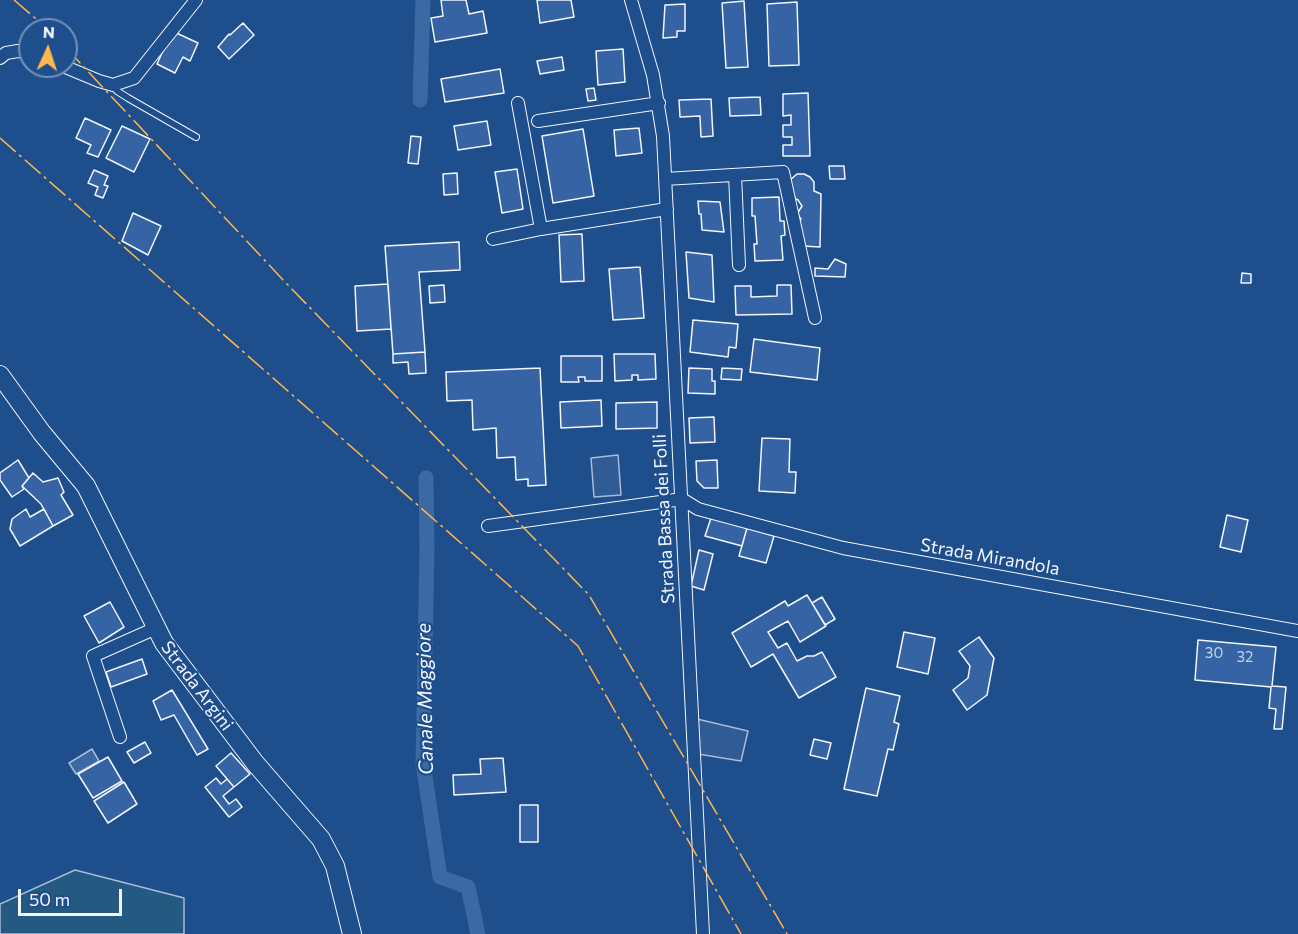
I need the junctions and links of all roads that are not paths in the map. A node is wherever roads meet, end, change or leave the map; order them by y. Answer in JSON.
{"nodes":[{"id":1,"x":196,"y":0,"type":"edge"},
{"id":2,"x":631,"y":0,"type":"edge"},
{"id":3,"x":18,"y":51,"type":"edge"},
{"id":4,"x":0,"y":58,"type":"edge"},
{"id":5,"x":78,"y":72,"type":"edge"},
{"id":6,"x":113,"y":85,"type":"junction"},
{"id":7,"x":518,"y":103,"type":"dead end"},
{"id":8,"x":659,"y":103,"type":"junction"},
{"id":9,"x":538,"y":122,"type":"dead end"},
{"id":10,"x":196,"y":137,"type":"dead end"},
{"id":11,"x":735,"y":175,"type":"junction"},
{"id":12,"x":665,"y":179,"type":"junction"},
{"id":13,"x":667,"y":209,"type":"junction"},
{"id":14,"x":542,"y":229,"type":"junction"},
{"id":15,"x":493,"y":239,"type":"dead end"},
{"id":16,"x":739,"y":265,"type":"dead end"},
{"id":17,"x":815,"y":318,"type":"dead end"},
{"id":18,"x":0,"y":375,"type":"edge"},
{"id":19,"x":682,"y":499,"type":"junction"},
{"id":20,"x":488,"y":526,"type":"dead end"},
{"id":21,"x":156,"y":627,"type":"junction"},
{"id":22,"x":1298,"y":631,"type":"edge"},
{"id":23,"x":120,"y":737,"type":"dead end"},
{"id":24,"x":352,"y":934,"type":"edge"},
{"id":25,"x":703,"y":934,"type":"edge"}],
"edges":[{"from":1,"to":6,"type":"street"},
{"from":2,"to":8,"type":"street","name":"Strada Bassa dei Folli"},
{"from":3,"to":4,"type":"street"},
{"from":5,"to":6,"type":"street"},
{"from":6,"to":10,"type":"lane"},
{"from":7,"to":14,"type":"street"},
{"from":8,"to":9,"type":"street"},
{"from":8,"to":12,"type":"street","name":"Strada Bassa dei Folli"},
{"from":11,"to":12,"type":"street"},
{"from":11,"to":16,"type":"street"},
{"from":11,"to":17,"type":"street"},
{"from":12,"to":13,"type":"street","name":"Strada Bassa dei Folli"},
{"from":13,"to":14,"type":"street"},
{"from":13,"to":19,"type":"street","name":"Strada Bassa dei Folli"},
{"from":14,"to":15,"type":"street"},
{"from":18,"to":21,"type":"main road","name":"Strada Argini"},
{"from":19,"to":20,"type":"street"},
{"from":19,"to":22,"type":"street","name":"Strada Mirandola"},
{"from":19,"to":25,"type":"street","name":"Strada Bassa dei Folli"},
{"from":21,"to":23,"type":"street"},
{"from":21,"to":24,"type":"main road","name":"Strada Argini"}]}
